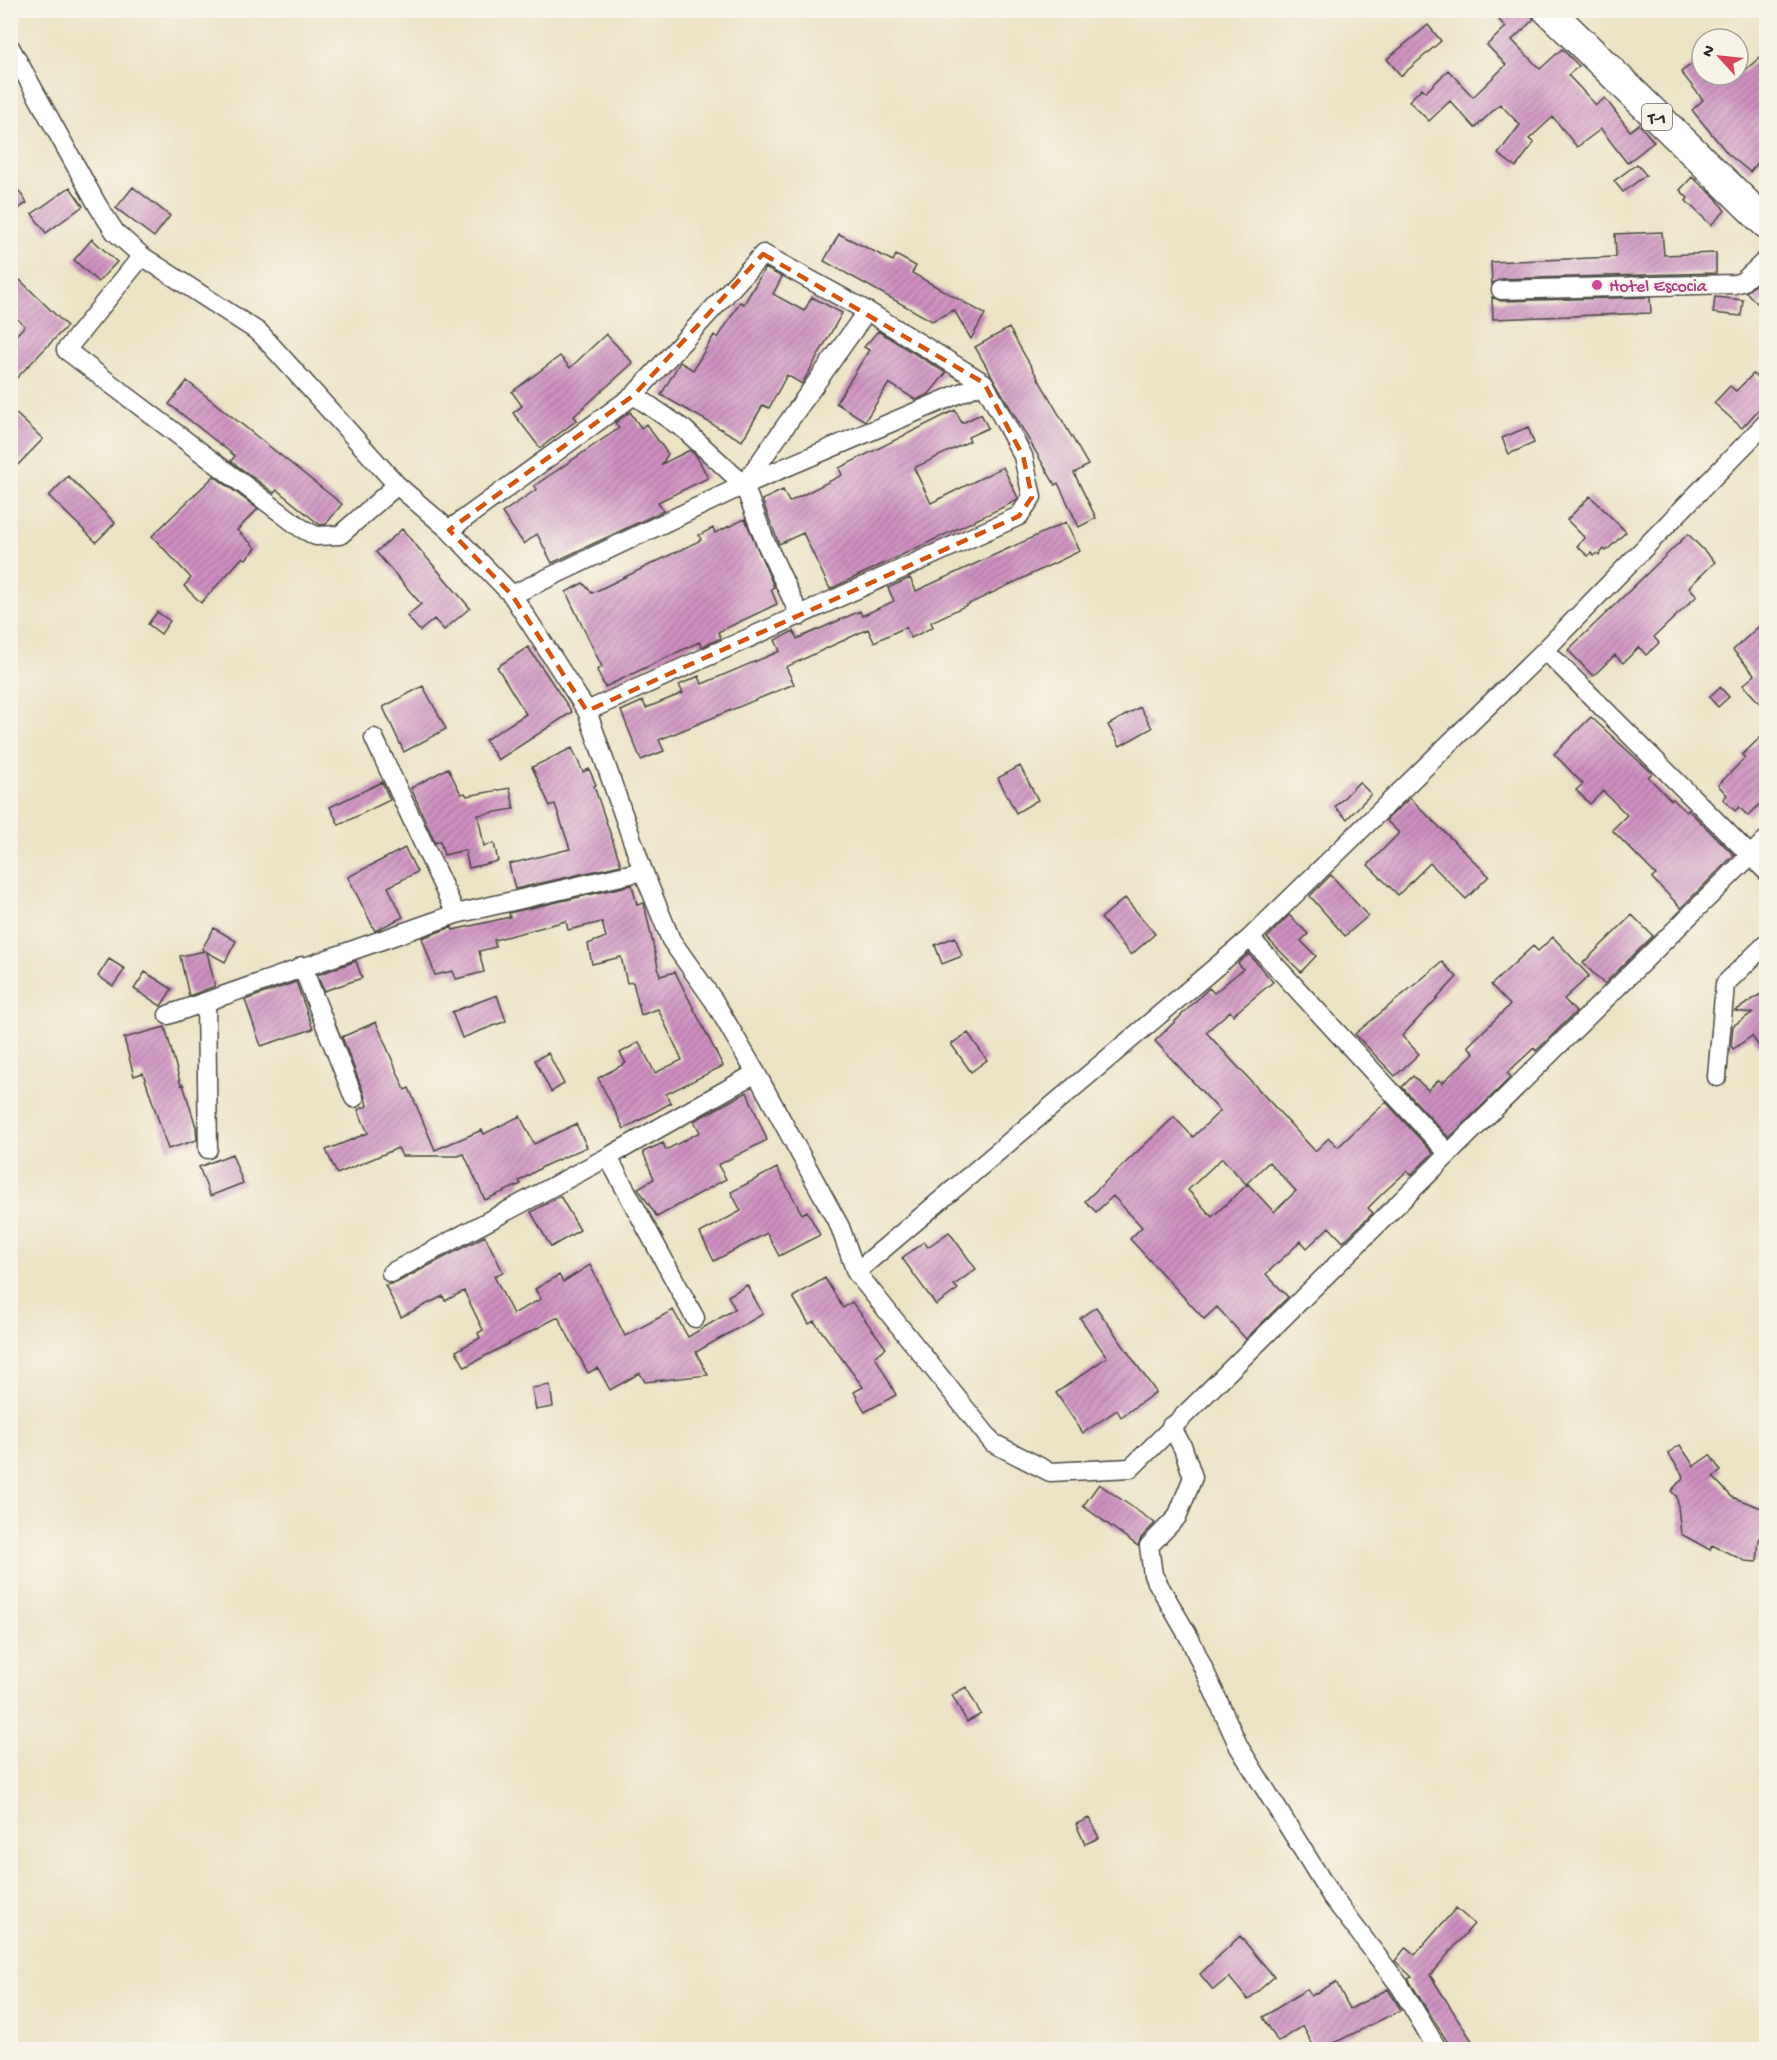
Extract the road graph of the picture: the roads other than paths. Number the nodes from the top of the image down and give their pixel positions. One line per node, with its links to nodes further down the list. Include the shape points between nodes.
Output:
1 (1548, 10): 3 (highway, T-1)
2 (10, 47): 4 (street, via 98,206 115,232)
3 (1767, 223)
4 (142, 255): 11 (street, via 260,333); 11 (street, via 66,350 316,536 340,535)
5 (1767, 260): 6 (street, via 1742,282 1734,284)
6 (1501, 290)
7 (867, 311): 8 (street); 9 (street, via 763,254); 12 (street)
8 (984, 383): 12 (street); 15 (street, via 1023,456 1032,498 1019,516)
9 (634, 395): 12 (street, via 685,430); 13 (street)
10 (1767, 423): 16 (street)
11 (397, 485): 13 (street)
12 (744, 485): 14 (street); 15 (street)
13 (449, 530): 14 (street)
14 (512, 595): 17 (street)
15 (800, 616): 17 (street)
16 (1545, 650): 20 (street); 24 (street)
17 (587, 711): 22 (street)
18 (374, 738): 23 (street)
19 (1767, 840): 20 (street)
20 (1752, 854): 21 (street); 33 (street)
21 (1767, 870)
22 (643, 871): 23 (street); 29 (street, via 671,940 714,1001)
23 (456, 914): 26 (street)
24 (1250, 938): 33 (street); 35 (street)
25 (1767, 944): 30 (street, via 1725,984)
26 (302, 966): 27 (street); 31 (street)
27 (206, 1002): 28 (street); 32 (street)
28 (168, 1015)
29 (756, 1073): 34 (street); 35 (street, via 840,1227)
30 (1718, 1077)
31 (354, 1098)
32 (208, 1149)
33 (1448, 1153): 38 (street)
34 (608, 1157): 36 (street); 37 (street)
35 (856, 1272): 38 (street, via 993,1443 1050,1472 1131,1468)
36 (391, 1273)
37 (695, 1317)
38 (1171, 1426): 39 (street, via 1193,1477 1177,1517 1149,1546 1153,1575 1190,1640 1239,1747 1332,1897 1400,1986)
39 (1438, 2049)

